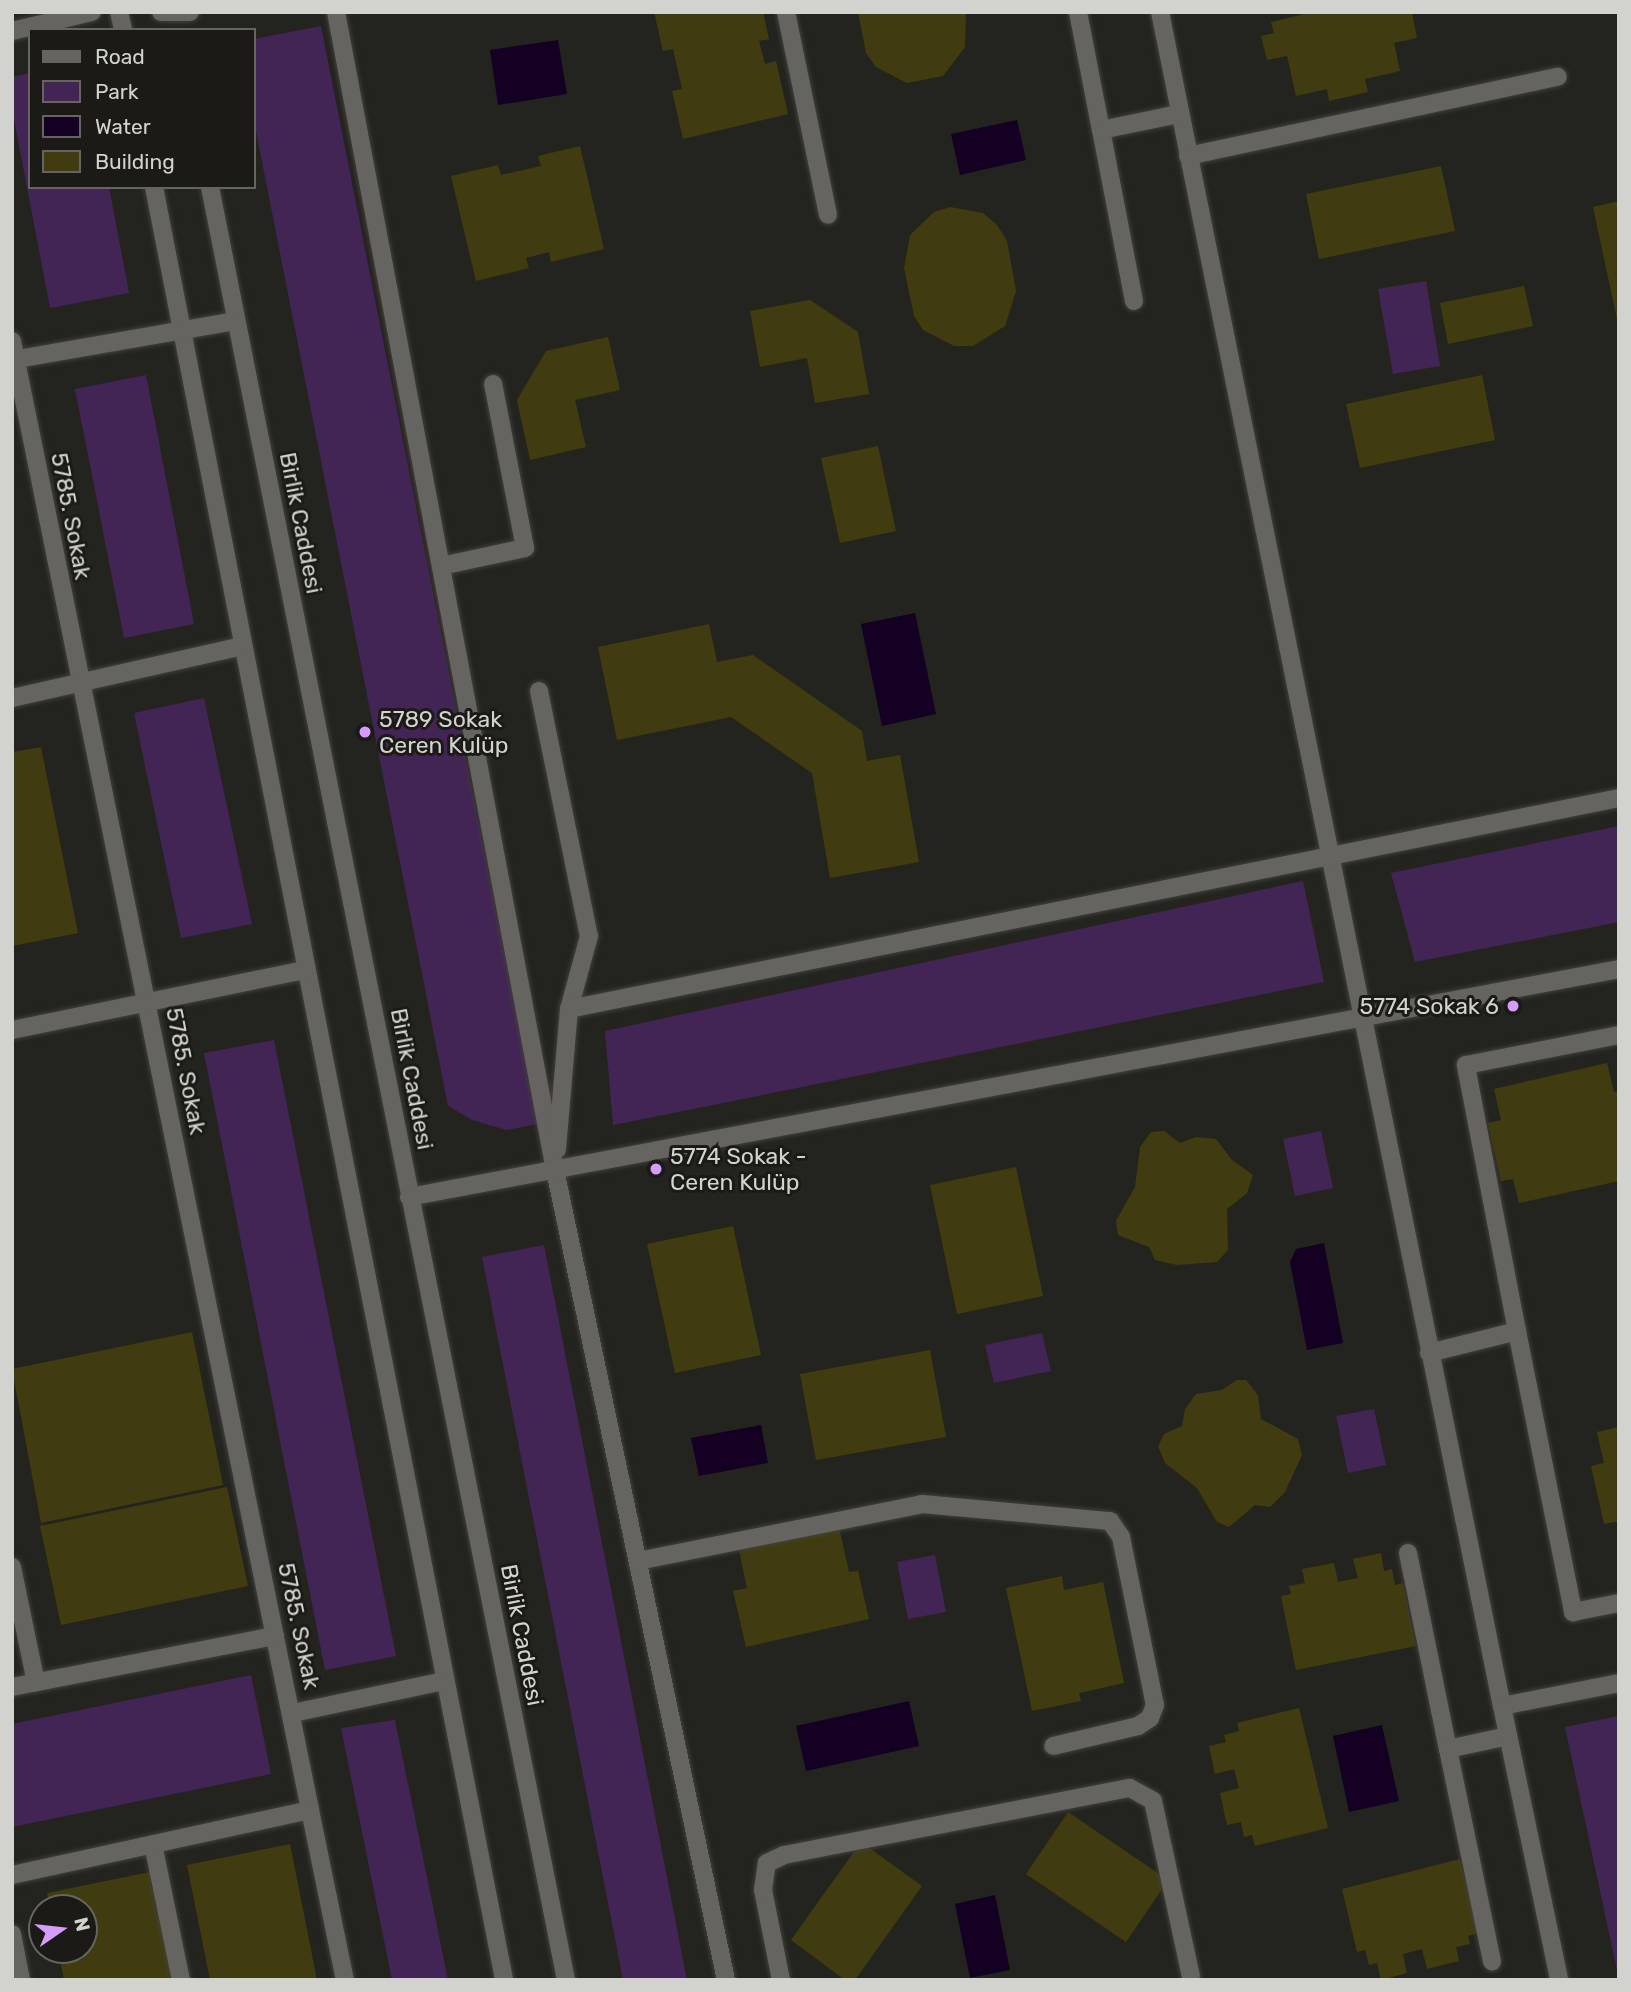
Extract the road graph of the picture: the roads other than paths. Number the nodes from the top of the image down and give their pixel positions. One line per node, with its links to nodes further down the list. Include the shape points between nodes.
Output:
1 (92, 12): 6 (street)
2 (336, 12): 20 (street)
3 (786, 12): 13 (street)
4 (1078, 12): 9 (street)
5 (1160, 12): 8 (street)
6 (12, 31)
7 (1558, 77): 10 (street)
8 (1179, 114): 9 (street); 10 (street)
9 (1101, 131): 14 (street)
10 (1188, 156): 26 (street)
11 (154, 189): 16 (street)
12 (210, 189): 15 (street, Birlik Caddesi)
13 (828, 215)
14 (1134, 301)
15 (235, 321): 16 (street); 35 (street, Birlik Caddesi)
16 (182, 331): 18 (street); 21 (street)
17 (12, 341): 18 (street, 5785. Sokak)
18 (14, 360): 22 (street, 5785. Sokak)
19 (493, 384): 20 (street, via 525,548)
20 (441, 566): 34 (street)
21 (243, 646): 22 (street); 28 (street)
22 (79, 684): 24 (street); 29 (street, 5785. Sokak)
23 (539, 691): 30 (street, via 589,936)
24 (12, 698)
25 (1619, 798): 26 (street)
26 (1327, 856): 30 (street); 31 (street)
27 (1619, 969): 31 (street)
28 (304, 970): 29 (street); 43 (street)
29 (147, 1004): 32 (street); 42 (street, 5785. Sokak)
30 (569, 1009): 34 (street)
31 (1360, 1021): 34 (street); 37 (street)
32 (12, 1030)
33 (1619, 1035): 36 (street, via 1466,1065)
34 (555, 1170): 35 (street); 39 (street)
35 (409, 1197): 62 (street, Birlik Caddesi)
36 (1517, 1331): 37 (street); 41 (street, via 1573,1612)
37 (1429, 1353): 47 (street)
38 (1408, 1553): 51 (street)
39 (638, 1561): 50 (street, via 922,1504 1110,1521 1121,1537 1155,1705 1150,1718 1138,1727); 63 (street)
40 (12, 1567): 44 (street)
41 (1619, 1603)
42 (275, 1636): 44 (street); 48 (street, 5785. Sokak)
43 (443, 1681): 48 (street); 61 (street)
44 (37, 1682): 46 (street)
45 (1619, 1682): 47 (street)
46 (12, 1687)
47 (1502, 1706): 49 (street)
48 (293, 1713): 52 (street, 5785. Sokak)
49 (1508, 1736): 51 (street); 65 (street)
50 (1053, 1746)
51 (1448, 1749): 56 (street)
52 (310, 1810): 53 (street); 60 (street, 5785. Sokak)
53 (153, 1844): 54 (street); 59 (street)
54 (12, 1875)
55 (12, 1934): 58 (street)
56 (1492, 1961)
57 (1191, 1976): 64 (street, via 1153,1801 1130,1788 784,1855 768,1863 763,1890)
58 (21, 1980)
59 (181, 1980)
60 (345, 1980)
61 (504, 1980)
62 (566, 1980)
63 (726, 1980)
64 (781, 1980)
65 (1559, 1980)

